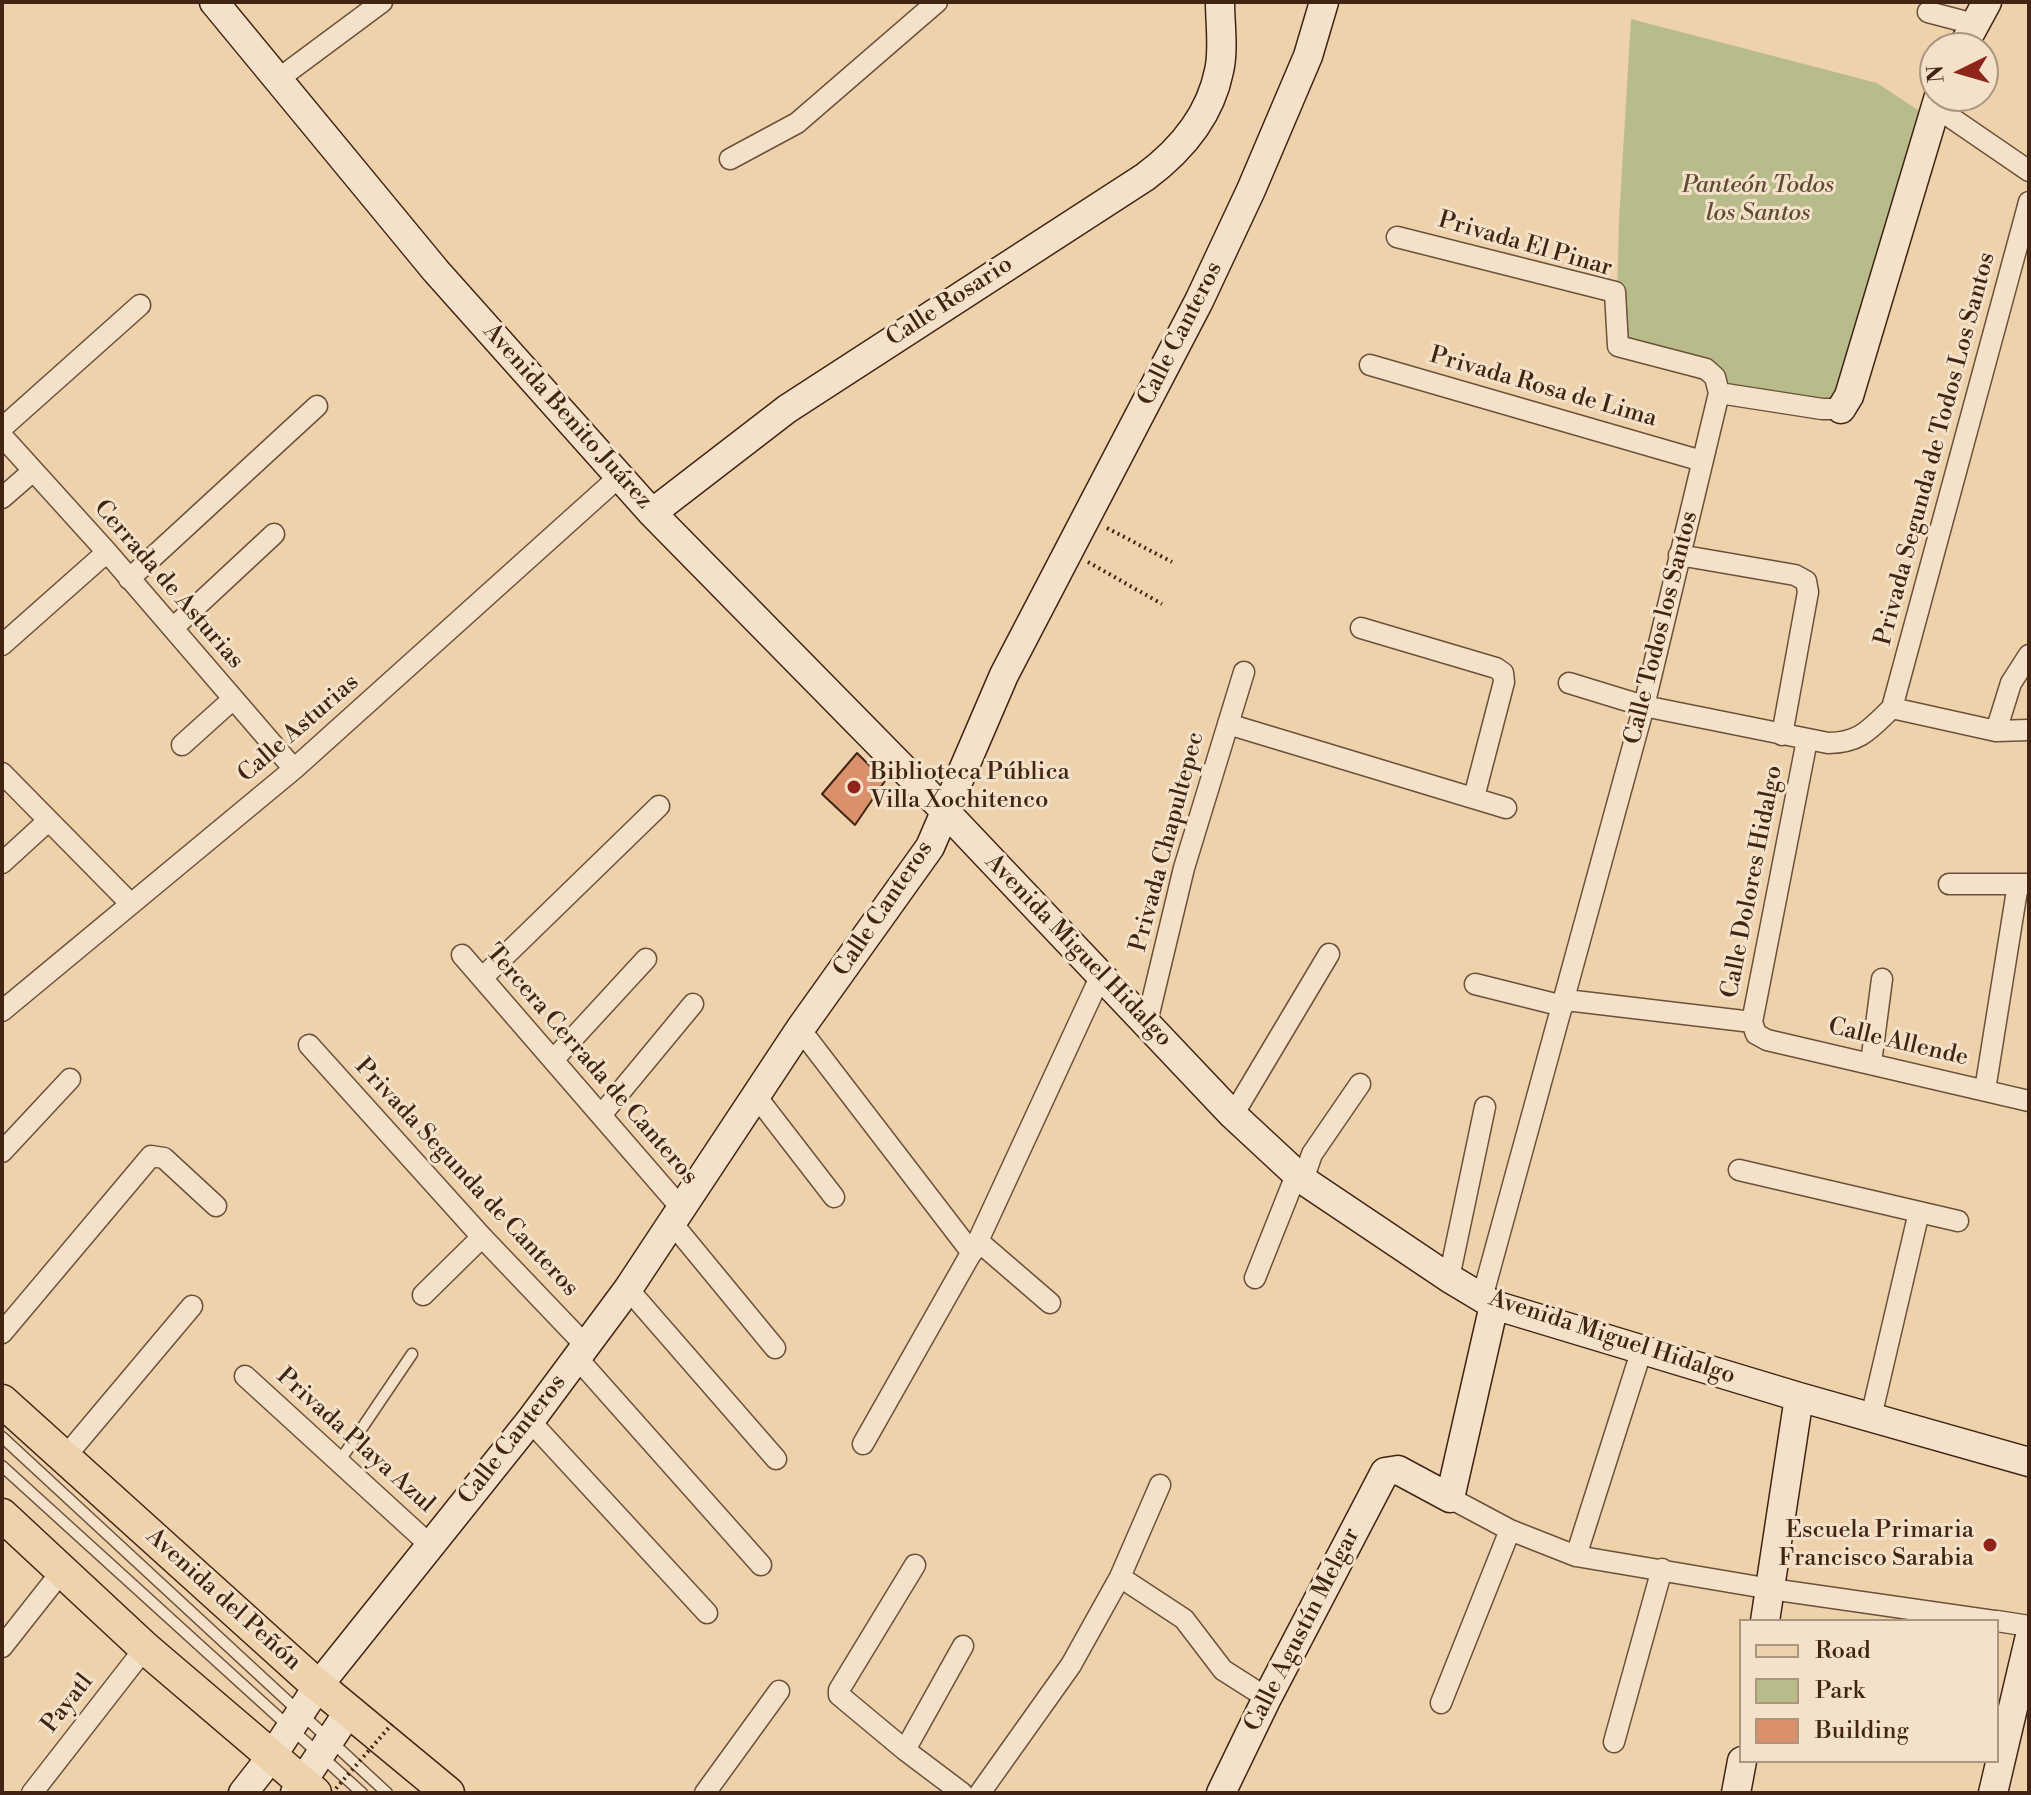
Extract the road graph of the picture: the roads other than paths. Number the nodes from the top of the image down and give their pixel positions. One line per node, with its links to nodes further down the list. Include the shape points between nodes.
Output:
1 (214, 2): 8 (street, Avenida Benito Juárez)
2 (382, 2): 8 (street)
3 (937, 2): 11 (street, via 797,123)
4 (1220, 2): 26 (street, Calle Rosario, via 1220,70 1208,103 1172,157 787,409)
5 (1324, 2): 51 (street, Calle Canteros, via 1308,56 1199,301 1004,675)
6 (1928, 12): 7 (street)
7 (1974, 25)
8 (277, 80): 24 (street, Avenida Benito Juárez, via 436,271)
9 (1934, 112): 19 (street)
10 (1951, 112): 12 (street)
11 (730, 159)
12 (2029, 171)
13 (2029, 202): 39 (street, Privada Segunda de Todos Los Santos)
14 (1397, 237): 17 (street, Privada El Pinar, via 1615,292 1618,346 1706,369 1715,377)
15 (140, 305): 20 (street)
16 (1370, 365): 22 (street, Privada Rosa de Lima)
17 (1719, 393): 19 (street); 22 (street, Calle Todos los Santos)
18 (317, 406): 30 (street)
19 (1841, 409)
20 (2, 428)
21 (2, 436): 23 (street, Cerrada de Asturias)
22 (1702, 461): 29 (street, Calle Todos los Santos)
23 (33, 471): 25 (street); 28 (street, Cerrada de Asturias)
24 (621, 475): 26 (street, Avenida Benito Juárez); 46 (street, Calle Asturias)
25 (2, 498)
26 (652, 513): 51 (street, Avenida Benito Juárez)
27 (274, 534): 31 (street)
28 (107, 552): 30 (street, Cerrada de Asturias); 33 (street)
29 (1679, 555): 38 (street, Calle Todos los Santos); 43 (street, via 1806,581)
30 (129, 579): 31 (street, Cerrada de Asturias)
31 (173, 628): 37 (street, Cerrada de Asturias)
32 (1361, 628): 48 (street, via 1503,673)
33 (2, 645)
34 (2029, 655): 42 (street, via 2011,683)
35 (1244, 672): 40 (street, Privada Chapultepec)
36 (1569, 683): 38 (street)
37 (232, 700): 45 (street); 46 (street, Cerrada de Asturias)
38 (1644, 706): 43 (street); 64 (street, Calle Todos los Santos)
39 (1892, 708): 42 (street); 44 (street, via 1852,741)
40 (1228, 724): 48 (street, Privada Chapultepec); 67 (street, Privada Chapultepec, via 1184,868)
41 (2029, 730): 42 (street)
42 (1996, 731)
43 (1782, 735): 44 (street)
44 (1807, 740): 68 (street, Calle Dolores Hidalgo)
45 (182, 745)
46 (294, 769): 56 (street, Calle Asturias)
47 (2, 773): 52 (street)
48 (1474, 797): 50 (street, Privada Chapultepec)
49 (659, 806): 61 (street)
50 (1506, 808)
51 (944, 810): 60 (street, Avenida Miguel Hidalgo); 69 (street, Calle Canteros, via 930,847)
52 (48, 821): 53 (street); 56 (street)
53 (2, 863)
54 (1949, 884): 55 (street)
55 (2024, 884): 75 (street)
56 (130, 903): 66 (street, Calle Asturias)
57 (1329, 954): 80 (street)
58 (462, 955): 61 (street, Tercera Cerrada de Canteros)
59 (646, 959): 71 (street)
60 (1101, 975): 67 (street, Avenida Miguel Hidalgo); 90 (street)
61 (482, 978): 71 (street, Tercera Cerrada de Canteros)
62 (1882, 979): 72 (street)
63 (1475, 984): 64 (street, Calle Allende)
64 (1564, 1003): 68 (street, Calle Allende); 95 (street, Calle Todos los Santos)
65 (693, 1004): 79 (street)
66 (2, 1011)
67 (1147, 1022): 80 (street, Avenida Miguel Hidalgo)
68 (1754, 1028): 72 (street, Calle Allende, via 1767,1040)
69 (800, 1029): 76 (street, Calle Canteros); 90 (street)
70 (309, 1045): 89 (street, Privada Segunda de Canteros)
71 (554, 1059): 79 (street, Tercera Cerrada de Canteros)
72 (1871, 1063): 75 (street, Calle Allende)
73 (70, 1079): 81 (street)
74 (1360, 1084): 83 (street)
75 (1985, 1090): 77 (street, Calle Allende)
76 (756, 1096): 84 (street); 87 (street, Calle Canteros)
77 (2029, 1101)
78 (1485, 1107): 92 (street)
79 (602, 1114): 87 (street, Tercera Cerrada de Canteros)
80 (1233, 1115): 83 (street, Avenida Miguel Hidalgo)
81 (2, 1152)
82 (1739, 1170): 86 (street)
83 (1299, 1178): 91 (street); 92 (street, Avenida Miguel Hidalgo)
84 (834, 1197)
85 (216, 1206): 98 (street, via 164,1158 151,1156)
86 (1919, 1212): 88 (street); 106 (street)
87 (677, 1216): 93 (street, Calle Canteros); 99 (street, Tercera Cerrada de Canteros)
88 (1958, 1221)
89 (482, 1237): 94 (street); 101 (street, Privada Segunda de Canteros)
90 (975, 1247): 96 (street); 109 (street)
91 (1255, 1278)
92 (1449, 1278): 95 (street, Avenida Miguel Hidalgo)
93 (628, 1289): 101 (street, Calle Canteros); 111 (street)
94 (423, 1295)
95 (1488, 1302): 100 (street, Avenida Miguel Hidalgo); 116 (street)
96 (1050, 1303)
97 (192, 1306): 110 (street)
98 (2, 1333)
99 (775, 1348)
100 (1642, 1349): 104 (street, Avenida Miguel Hidalgo); 120 (street)
101 (581, 1352): 107 (street, Calle Canteros); 121 (street, Privada Segunda de Canteros)
102 (412, 1354): 112 (lane)
103 (245, 1376): 112 (street, Privada Playa Azul)
104 (1799, 1397): 106 (street, Avenida Miguel Hidalgo); 126 (street)
105 (2, 1401): 110 (main road, Avenida del Peñón)
106 (1871, 1417): 113 (street, Avenida Miguel Hidalgo)
107 (530, 1421): 119 (street, Calle Canteros); 127 (street)
108 (2, 1437): 139 (lane)
109 (863, 1444)
110 (65, 1457): 139 (main road, Avenida del Peñón)
111 (776, 1459)
112 (339, 1462): 119 (street, Privada Playa Azul)
113 (2029, 1462)
114 (2, 1466): 139 (lane)
115 (1160, 1485): 125 (street)
116 (1450, 1498): 118 (street); 137 (street, Calle Agustín Melgar, via 1398,1470 1382,1476)
117 (2, 1515): 124 (main road)
118 (1510, 1530): 120 (street); 138 (street)
119 (430, 1545): 139 (street, Calle Canteros)
120 (1576, 1556): 123 (street)
121 (761, 1565)
122 (915, 1565): 143 (street, via 839,1692)
123 (1662, 1569): 126 (street); 141 (street)
124 (62, 1571): 134 (street); 135 (main road)
125 (1120, 1577): 137 (street, via 1184,1619 1223,1670); 154 (street, via 1071,1665)
126 (1771, 1589): 128 (street); 129 (street)
127 (707, 1613)
128 (1765, 1619)
129 (1982, 1619)
130 (1999, 1621): 131 (street)
131 (2029, 1626)
132 (2029, 1640): 157 (street)
133 (963, 1646): 143 (street)
134 (2, 1647)
135 (145, 1648): 144 (main road); 147 (street, Payatl)
136 (779, 1691): 152 (street)
137 (1267, 1698): 155 (street, Calle Agustín Melgar)
138 (1441, 1703)
139 (303, 1709): 140 (main road, Avenida del Peñón); 142 (lane); 142 (lane); 144 (street, Calle Canteros)
140 (349, 1711): 142 (street); 151 (main road, Avenida del Peñón)
141 (1614, 1742)
142 (325, 1747): 146 (street); 149 (lane); 150 (lane)
143 (905, 1750): 153 (street)
144 (272, 1756): 146 (main road); 148 (street, Calle Canteros)
145 (1742, 1763): 156 (street)
146 (311, 1790)
147 (32, 1793)
148 (243, 1793)
149 (362, 1793)
150 (387, 1793)
151 (448, 1793)
152 (705, 1793)
153 (962, 1793)
154 (980, 1793)
155 (1221, 1793)
156 (1736, 1793)
157 (1993, 1793)

